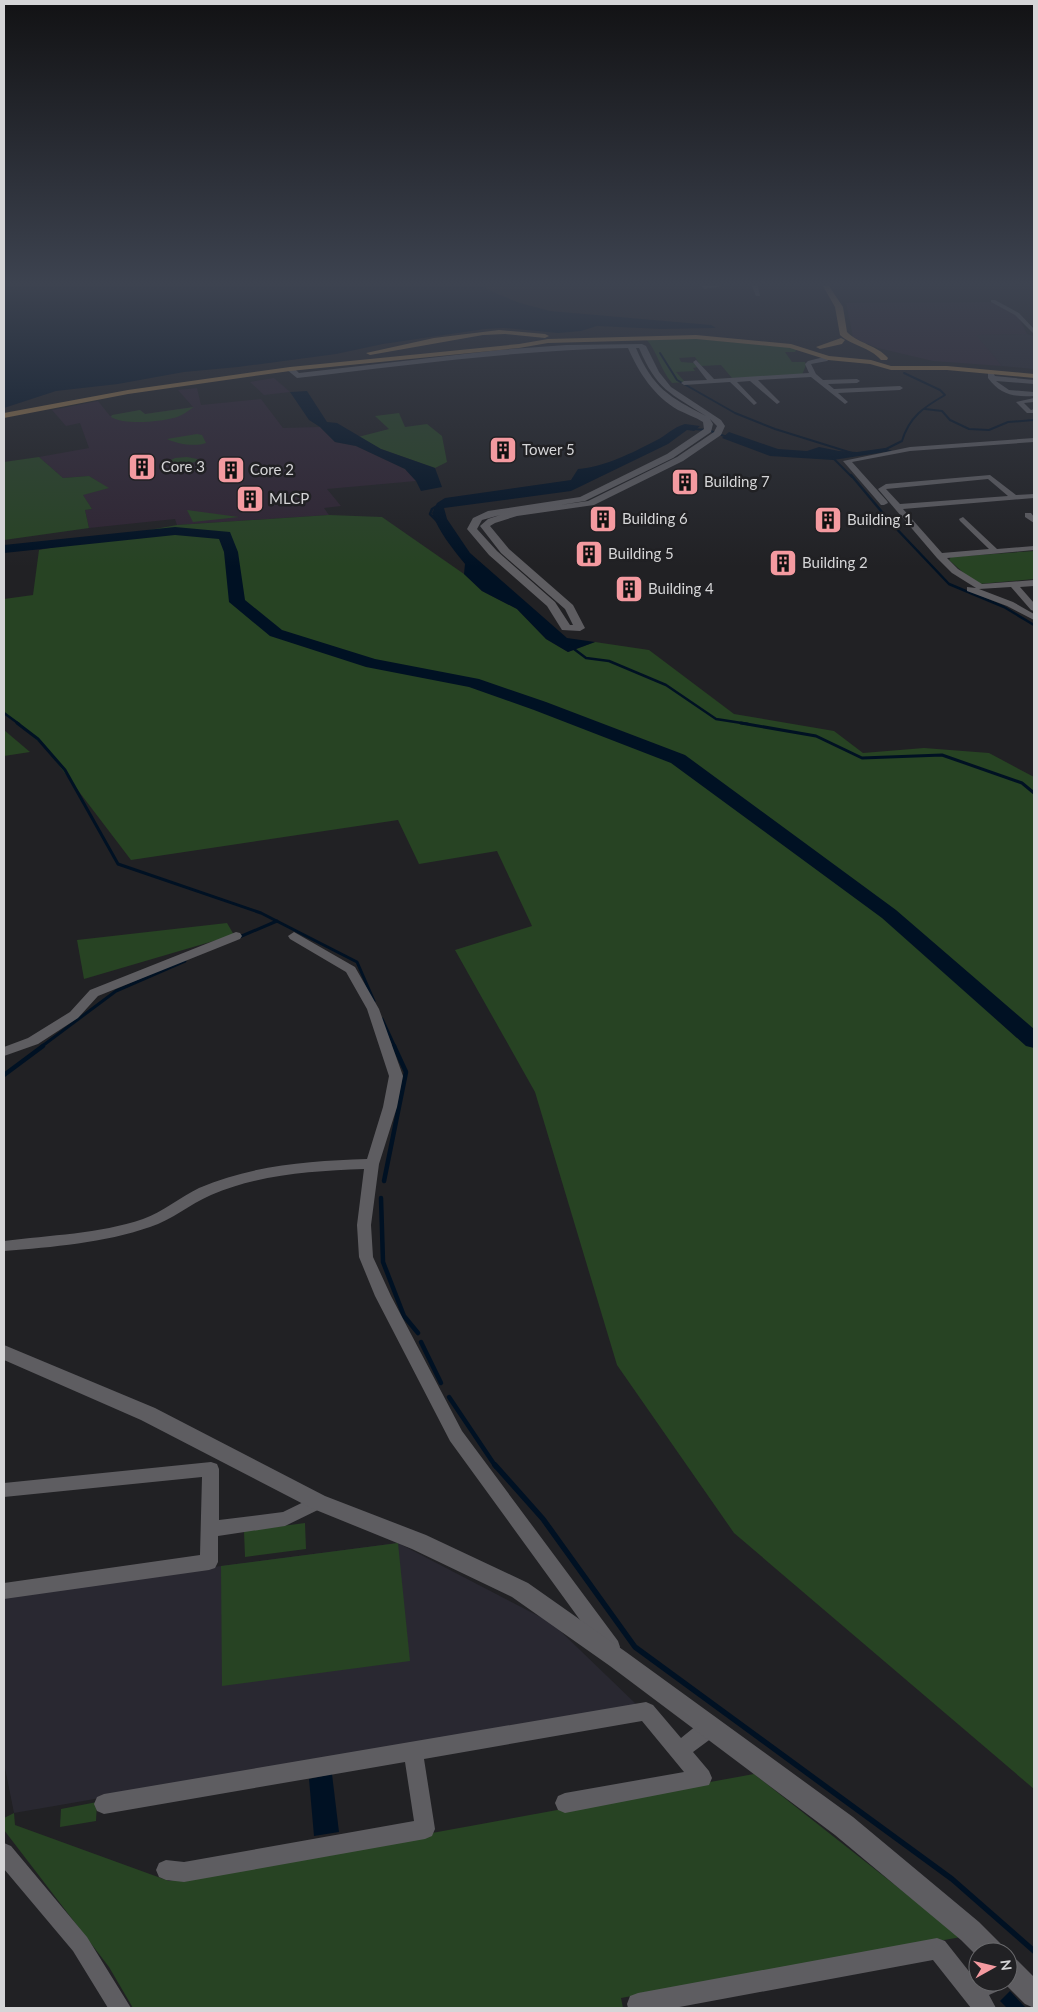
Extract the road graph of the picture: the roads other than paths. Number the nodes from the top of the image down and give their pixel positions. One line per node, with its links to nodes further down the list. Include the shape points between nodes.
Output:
1 (167, 380): 17 (main road)
2 (213, 380): 26 (main road, via 128,392)
3 (660, 380): 10 (street); 27 (street, via 682,400 716,419 720,424)
4 (711, 380): 14 (street)
5 (732, 380): 23 (street)
6 (753, 380): 21 (street)
7 (820, 380): 12 (street)
8 (995, 380): 18 (street, via 1010,393)
9 (1021, 380): 13 (street)
10 (649, 381): 27 (street, via 680,408 703,419)
11 (857, 381): 12 (street)
12 (823, 382): 16 (street)
13 (1034, 382)
14 (684, 383)
15 (900, 388): 16 (street)
16 (833, 391): 22 (street)
17 (74, 393)
18 (1034, 394)
19 (50, 398): 24 (main road)
20 (1034, 400): 25 (street, via 1019,402 1029,412)
21 (777, 402)
22 (845, 402)
23 (754, 404)
24 (4, 411)
25 (1034, 411)
26 (4, 416)
27 (711, 433): 29 (street); 30 (street)
28 (1034, 440): 43 (street, via 910,449 847,461 944,571 968,588)
29 (688, 445): 30 (street); 41 (street, via 582,499 498,511 476,520 472,529 492,553)
30 (698, 448): 40 (street, via 591,503 503,516 488,522 485,528 505,551)
31 (1034, 496): 32 (street)
32 (1014, 497): 33 (street); 33 (street, via 990,478 883,487)
33 (897, 507): 37 (street)
34 (963, 520): 36 (street)
35 (1034, 548): 36 (street)
36 (995, 552): 37 (street)
37 (940, 556): 39 (street, via 955,571 980,587)
38 (1034, 583): 39 (street)
39 (1013, 584): 42 (street)
40 (549, 589): 41 (street); 41 (street, via 569,607 580,628 566,628 555,609)
41 (537, 591)
42 (1034, 608)
43 (1034, 617)
44 (236, 936): 46 (street, via 94,993 74,1016 33,1041)
45 (294, 936): 47 (street, via 351,970 373,1009 396,1076)
46 (4, 1052)
47 (372, 1164): 48 (street, via 259,1174 203,1192 146,1223 90,1235); 54 (street, via 364,1225 365,1249 382,1296 456,1436)
48 (4, 1246)
49 (4, 1352): 51 (street, via 148,1414)
50 (4, 1490): 52 (street, via 211,1469)
51 (318, 1502): 52 (street, via 285,1519); 54 (street, via 419,1542 520,1590)
52 (211, 1529): 53 (street, via 209,1562)
53 (4, 1591)
54 (618, 1658): 55 (street)
55 (709, 1728): 57 (street); 62 (street, via 844,1826)
56 (412, 1751): 57 (street, via 646,1711); 59 (street); 61 (street, via 425,1829 184,1872)
57 (679, 1751): 58 (street, via 702,1778)
58 (565, 1803)
59 (104, 1804)
60 (4, 1853): 66 (street, via 80,1944)
61 (166, 1870)
62 (981, 1942)
63 (1018, 1983): 64 (street)
64 (1034, 1995)
65 (979, 2000): 67 (street, via 937,1949 638,2004)
66 (120, 2008)
67 (639, 2008)

